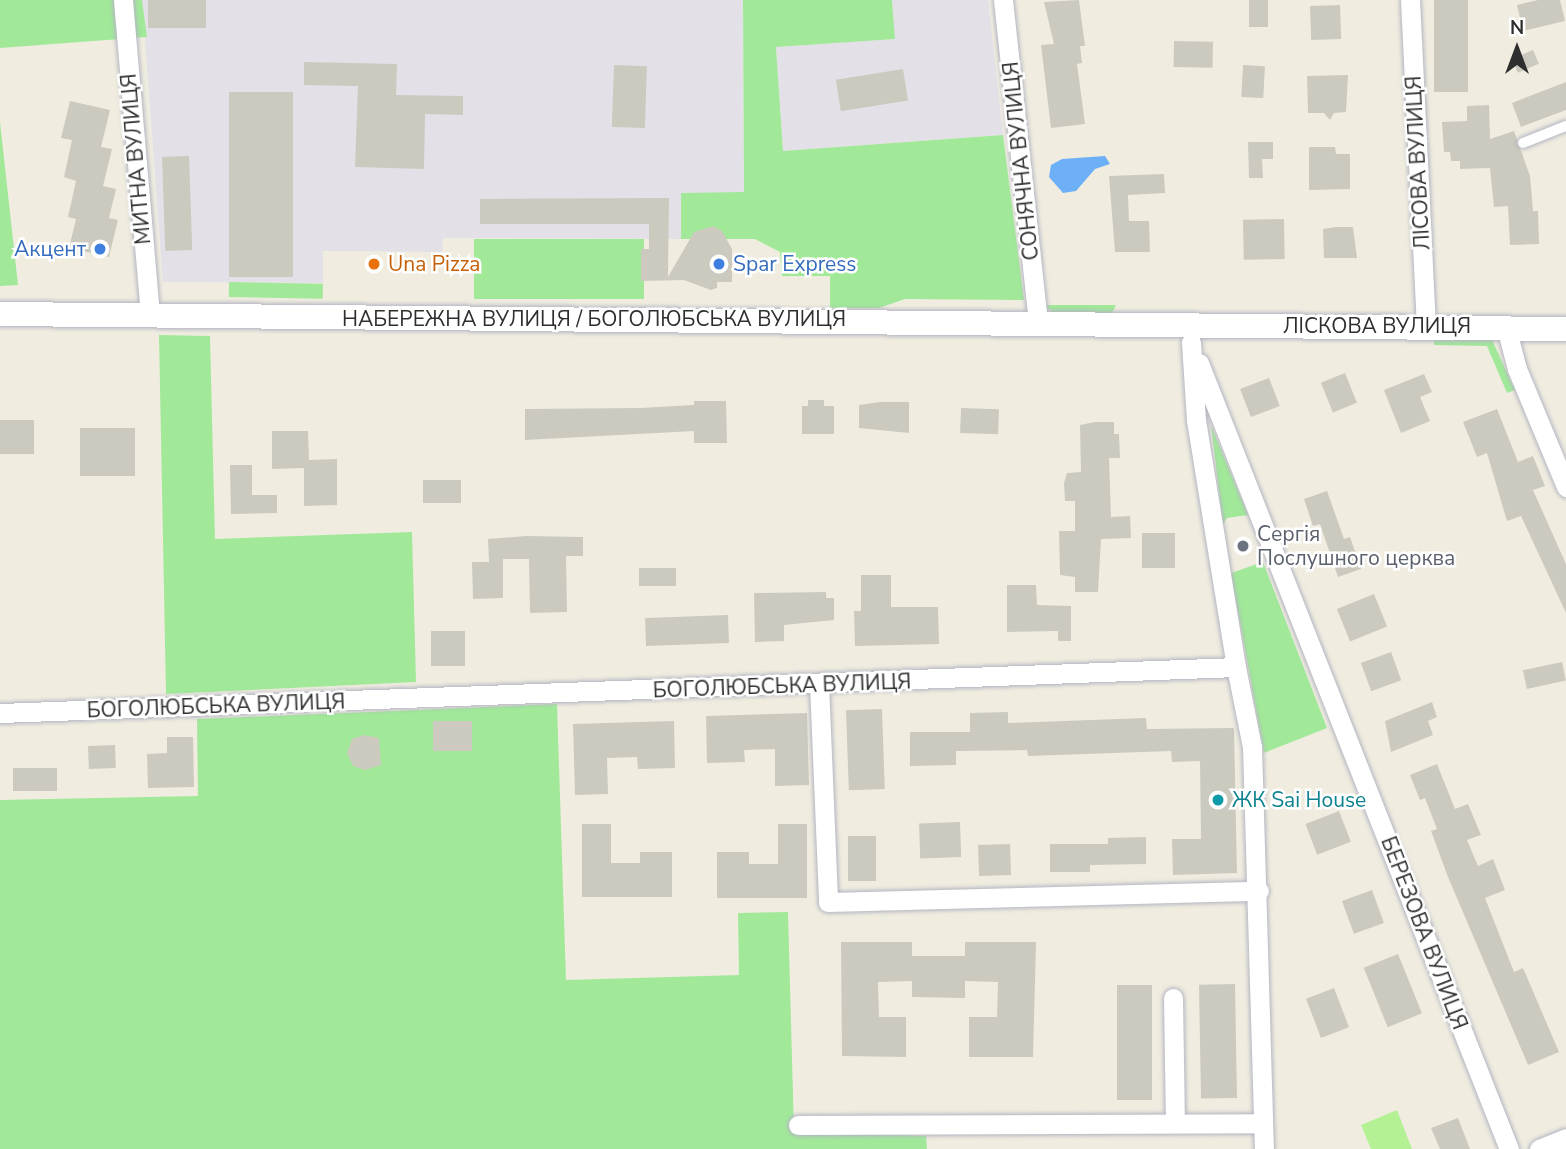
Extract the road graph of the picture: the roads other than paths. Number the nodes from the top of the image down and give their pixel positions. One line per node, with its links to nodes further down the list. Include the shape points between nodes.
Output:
1 (122, 0): 7 (street, МИТНА ВУЛИЦЯ)
2 (1003, 0): 8 (street, СОНЯЧНА ВУЛИЦЯ)
3 (1410, 0): 9 (street, ЛІСОВА ВУЛИЦЯ)
4 (1566, 126): 5 (lane)
5 (1523, 143)
6 (0, 314): 7 (street, НАБЕРЕЖНА ВУЛИЦЯ / БОГОЛЮБСЬКА ВУЛИЦЯ)
7 (150, 317): 8 (street, НАБЕРЕЖНА ВУЛИЦЯ / БОГОЛЮБСЬКА ВУЛИЦЯ)
8 (1038, 322): 12 (street, НАБЕРЕЖНА ВУЛИЦЯ / БОГОЛЮБСЬКА ВУЛИЦЯ)
9 (1426, 327): 10 (street, ЛІСКОВА ВУЛИЦЯ); 12 (street, ЛІСКОВА ВУЛИЦЯ)
10 (1506, 327): 11 (street, ЛІСКОВА ВУЛИЦЯ); 13 (street, via 1517,369)
11 (1566, 330)
12 (1189, 333): 14 (street, via 1196,420); 24 (street, БЕРЕЗОВА ВУЛИЦЯ)
13 (1566, 487)
14 (1236, 667): 15 (street, БОГОЛЮБСЬКА ВУЛИЦЯ); 17 (street, via 1252,747)
15 (819, 684): 16 (street, БОГОЛЮБСЬКА ВУЛИЦЯ); 17 (street, via 828,902)
16 (0, 713)
17 (1259, 891): 19 (street)
18 (1173, 998): 20 (street)
19 (1263, 1123): 20 (street); 23 (street)
20 (1175, 1124): 21 (street)
21 (798, 1125)
22 (1566, 1139): 25 (street)
23 (1264, 1149)
24 (1508, 1149)
25 (1539, 1149)

